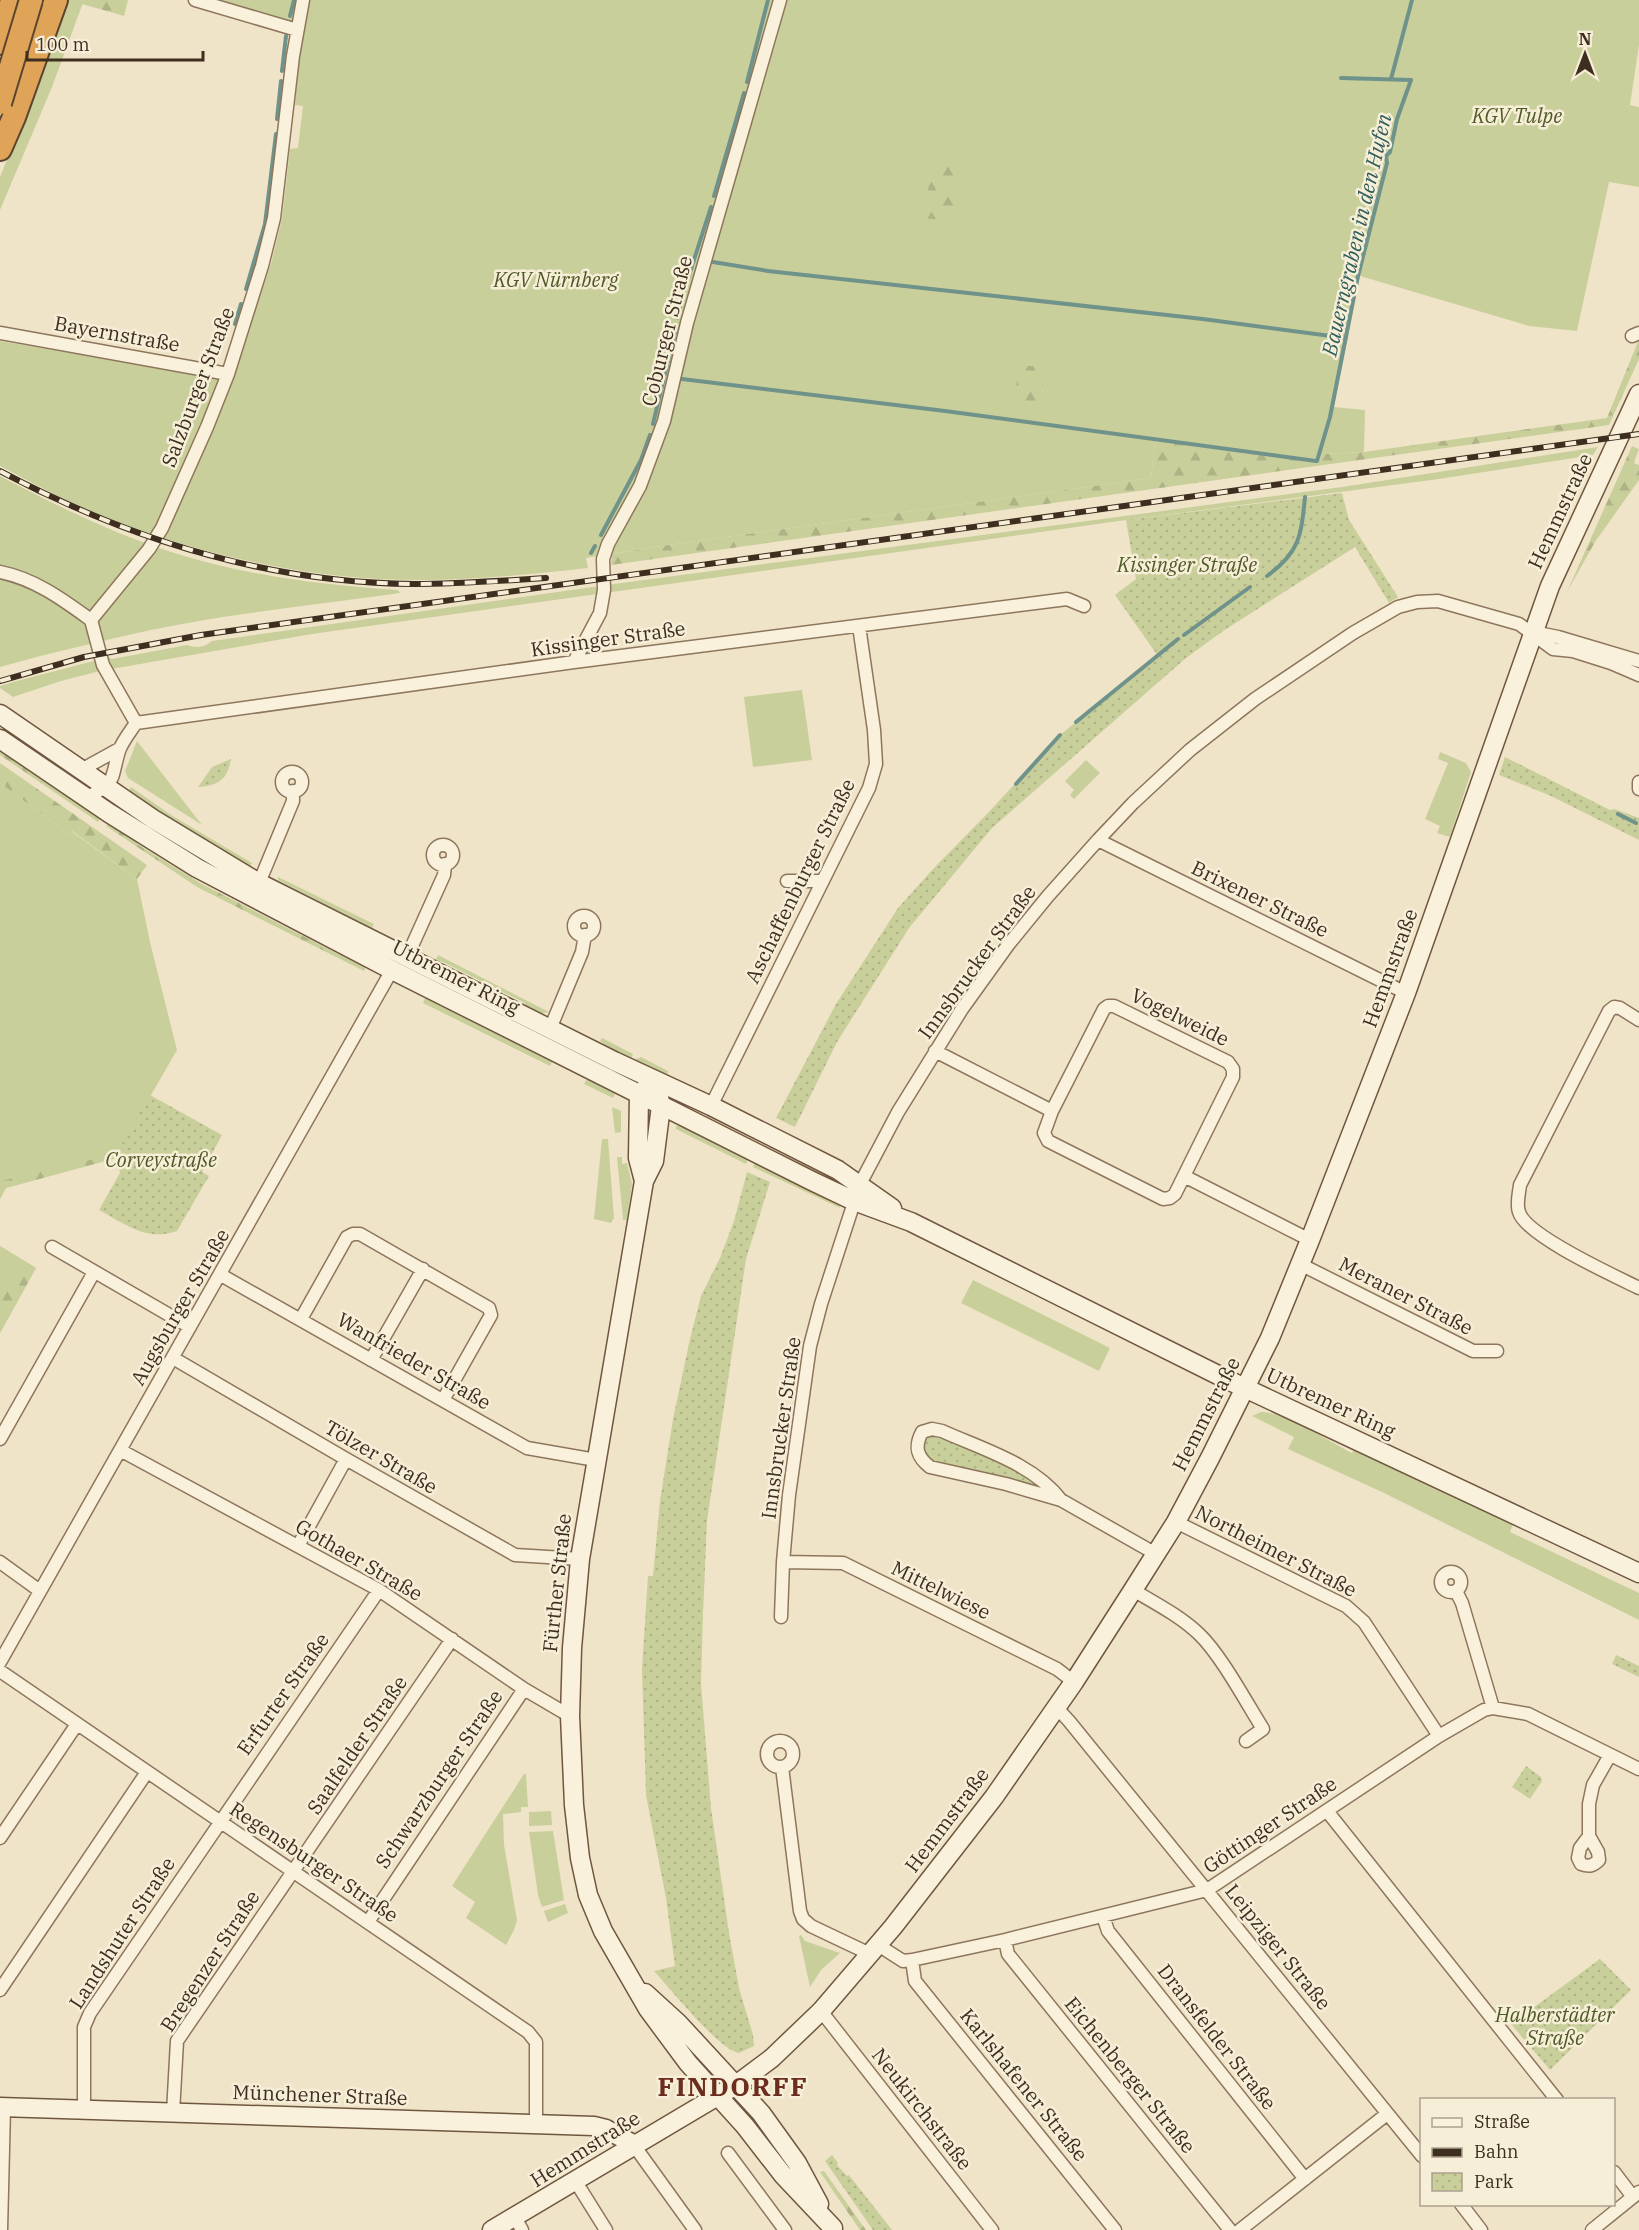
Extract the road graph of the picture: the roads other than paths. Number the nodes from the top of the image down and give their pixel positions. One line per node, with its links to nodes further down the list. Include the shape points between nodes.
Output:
1 (32, 0): 11 (highway, bridge)
2 (56, 0): 9 (highway)
3 (195, 0): 7 (street)
4 (303, 0): 7 (street, Salzburger Straße)
5 (780, 0): 22 (street, Coburger Straße, via 693,301 664,421 640,486 608,544 603,559 600,613)
6 (7, 12): 8 (highway)
7 (297, 30): 14 (street, Salzburger Straße, via 274,218)
8 (0, 43)
9 (36, 58): 10 (highway); 11 (highway)
10 (2, 69): 11 (highway, via 12,93)
11 (7, 110): 12 (highway)
12 (0, 148)
13 (0, 333): 14 (street, Bayernstraße)
14 (228, 374): 18 (street, Salzburger Straße, via 162,528)
15 (1639, 394): 20 (street, Hemmstraße)
16 (0, 572): 18 (street, via 53,592)
17 (1084, 606): 19 (street, Kissinger Straße, via 1067,599)
18 (91, 620): 25 (street, via 103,665)
19 (859, 626): 22 (street, Kissinger Straße); 37 (street, Aschaffenburger Straße, via 876,764 869,788)
20 (1532, 632): 21 (street); 23 (street, via 1553,649 1573,651); 34 (street, Innsbrucker Straße, via 1519,624 1438,601 1398,607 1250,703 1190,750); 42 (street, Hemmstraße)
21 (1639, 661)
22 (574, 662): 25 (street, Kissinger Straße)
23 (1639, 675)
24 (0, 714): 28 (street, Utbremer Ring)
25 (136, 723): 27 (street)
26 (0, 739): 33 (street, Utbremer Ring)
27 (119, 749): 28 (street); 30 (street, via 115,772)
28 (81, 770): 30 (street, Utbremer Ring)
29 (1639, 782): 31 (street)
30 (107, 787): 33 (street); 38 (street, Utbremer Ring)
31 (1639, 789)
32 (293, 791): 38 (street, via 293,801)
33 (86, 798): 41 (street, Utbremer Ring, via 197,868)
34 (1098, 840): 42 (street, Brixener Straße); 45 (street, Innsbrucker Straße, via 1008,945)
35 (445, 864): 40 (street, Utbremer Ring, via 444,875)
36 (788, 881): 37 (street)
37 (823, 881): 49 (street, Aschaffenburger Straße)
38 (259, 883): 40 (street, Utbremer Ring)
39 (585, 935): 44 (street, via 582,952)
40 (406, 957): 44 (street, Utbremer Ring)
41 (392, 970): 47 (street, Utbremer Ring); 59 (street, Augsburger Straße)
42 (1406, 993): 54 (street, Hemmstraße)
43 (1638, 1018): 60 (street, via 1620,1008 1609,1011 1520,1185 1518,1199 1519,1214 1528,1226)
44 (550, 1029): 46 (street, Utbremer Ring)
45 (935, 1051): 50 (street); 53 (street, Innsbrucker Straße, via 898,1112)
46 (655, 1080): 47 (street); 48 (street, Fürther Straße); 49 (street, Utbremer Ring)
47 (639, 1094): 48 (street, Utbremer Ring); 52 (street, Fürther Straße, via 638,1158)
48 (661, 1106): 52 (street, Fürther Straße, via 654,1161); 53 (street, Utbremer Ring)
49 (711, 1106): 53 (street, Utbremer Ring, via 838,1170)
50 (1052, 1111): 51 (street, via 1044,1133 1048,1141 1163,1199 1175,1194); 51 (street, Vogelweide, via 1108,1006 1218,1057 1228,1062 1233,1077)
51 (1184, 1176): 54 (street)
52 (644, 1181): 71 (street, Fürther Straße)
53 (857, 1193): 66 (street, Utbremer Ring); 78 (street, Innsbrucker Straße, via 810,1346)
54 (1310, 1240): 56 (street, Hemmstraße)
55 (52, 1246): 58 (street)
56 (1300, 1264): 63 (street, Meraner Straße, via 1473,1351); 66 (street, Hemmstraße)
57 (423, 1269): 61 (street, via 354,1234 348,1237); 65 (street); 67 (street, via 489,1308 490,1315)
58 (94, 1272): 62 (street); 68 (street)
59 (220, 1275): 61 (street, Wanfrieder Straße); 62 (street, Augsburger Straße)
60 (1639, 1288)
61 (301, 1319): 65 (street, Wanfrieder Straße)
62 (190, 1327): 64 (street, Augsburger Straße)
63 (1497, 1351)
64 (173, 1358): 69 (street, Augsburger Straße); 70 (street, Tölzer Straße)
65 (371, 1360): 67 (street, Wanfrieder Straße)
66 (1246, 1388): 73 (street, Hemmstraße); 79 (street, Utbremer Ring)
67 (443, 1400): 71 (street, Wanfrieder Straße, via 526,1448)
68 (0, 1439)
69 (120, 1450): 74 (street, Gothaer Straße); 82 (street, Augsburger Straße)
70 (346, 1459): 74 (street); 76 (street, Tölzer Straße, via 515,1555)
71 (596, 1460): 76 (street, Fürther Straße)
72 (1061, 1500): 72 (street, via 1041,1479 942,1431 922,1432 917,1441 917,1451 930,1467); 75 (street)
73 (1176, 1522): 75 (street, Hemmstraße); 94 (street, Northeimer Straße, via 1346,1606 1364,1622)
74 (298, 1546): 80 (street, Gothaer Straße)
75 (1156, 1554): 81 (street, Hemmstraße)
76 (580, 1559): 92 (street, Fürther Straße)
77 (0, 1562): 82 (street)
78 (783, 1562): 84 (street, Innsbrucker Straße); 88 (street, Mittelwiese, via 843,1563 1058,1669)
79 (1639, 1573)
80 (379, 1590): 85 (street, Gothaer Straße); 101 (street, Erfurter Straße)
81 (1133, 1590): 88 (street, Hemmstraße); 95 (street, via 1186,1623 1212,1648 1263,1729)
82 (40, 1591): 86 (street, Augsburger Straße)
83 (1456, 1591): 91 (street)
84 (781, 1617)
85 (452, 1639): 89 (street, Gothaer Straße); 104 (street, Saalfelder Straße)
86 (0, 1662)
87 (0, 1671): 93 (street, Regensburger Straße)
88 (1074, 1682): 90 (street, Hemmstraße)
89 (524, 1689): 92 (street, Gothaer Straße); 107 (street, Schwarzburger Straße)
90 (1057, 1708): 105 (street, Leipziger Straße); 109 (street, Hemmstraße, via 994,1797)
91 (1493, 1708): 94 (street, Göttinger Straße); 96 (street, via 1528,1714)
92 (570, 1716): 111 (street, Fürther Straße, via 574,1805 585,1882 603,1931)
93 (77, 1724): 99 (street, Regensburger Straße); 103 (street)
94 (1439, 1736): 100 (street, Göttinger Straße)
95 (1246, 1741)
96 (1610, 1755): 98 (street); 102 (street, via 1592,1792)
97 (782, 1767): 109 (street, via 803,1919 811,1926)
98 (1639, 1769)
99 (147, 1772): 101 (street, Regensburger Straße); 112 (street)
100 (1327, 1811): 105 (street, Göttinger Straße); 116 (street)
101 (220, 1821): 104 (street, Regensburger Straße); 118 (street, Landshuter Straße, via 90,2013 84,2027)
102 (1589, 1836)
103 (0, 1838)
104 (292, 1871): 107 (street, Regensburger Straße); 119 (street, Bregenzer Straße, via 177,2041)
105 (1207, 1890): 106 (street, Göttinger Straße); 120 (street, Leipziger Straße)
106 (1103, 1916): 108 (street, Göttinger Straße); 126 (street, Dransfelder Straße, via 1108,1931)
107 (368, 1922): 121 (street, Regensburger Straße, via 528,2032 536,2042)
108 (1005, 1940): 110 (street, Göttinger Straße); 139 (street, Eichenberger Straße, via 1008,1954)
109 (874, 1949): 110 (street, via 903,1961); 113 (street, Hemmstraße)
110 (912, 1960): 138 (street, Karlshafener Straße, via 915,1981)
111 (632, 1982): 114 (street, Fürther Straße); 115 (street, Fürther Straße, via 648,2010)
112 (0, 1989)
113 (821, 2011): 114 (street, Hemmstraße, via 772,2058); 137 (street, Neukirchstraße)
114 (736, 2085): 115 (street, Hemmstraße); 131 (street, Fürther Straße, via 790,2154)
115 (718, 2096): 122 (street, Hemmstraße); 131 (street, Fürther Straße)
116 (1555, 2098)
117 (2, 2108): 118 (street, Münchener Straße); 132 (street)
118 (84, 2110): 119 (street, Münchener Straße)
119 (173, 2113): 121 (street, Münchener Straße)
120 (1388, 2114): 124 (street, Leipziger Straße); 126 (street)
121 (536, 2124): 122 (street, Münchener Straße, via 594,2126)
122 (633, 2144): 127 (street, Hemmstraße); 135 (street)
123 (728, 2153): 136 (street)
124 (1420, 2154)
125 (1615, 2173): 128 (street)
126 (1305, 2180): 140 (street)
127 (576, 2182): 130 (street, Hemmstraße); 134 (street)
128 (1636, 2195): 142 (street)
129 (1462, 2206): 141 (street)
130 (519, 2223): 133 (street, Hemmstraße)
131 (833, 2229)
132 (1, 2230)
133 (492, 2230)
134 (606, 2230)
135 (695, 2230)
136 (785, 2230)
137 (992, 2230)
138 (1115, 2230)
139 (1230, 2230)
140 (1240, 2230)
141 (1481, 2230)
142 (1592, 2230)

